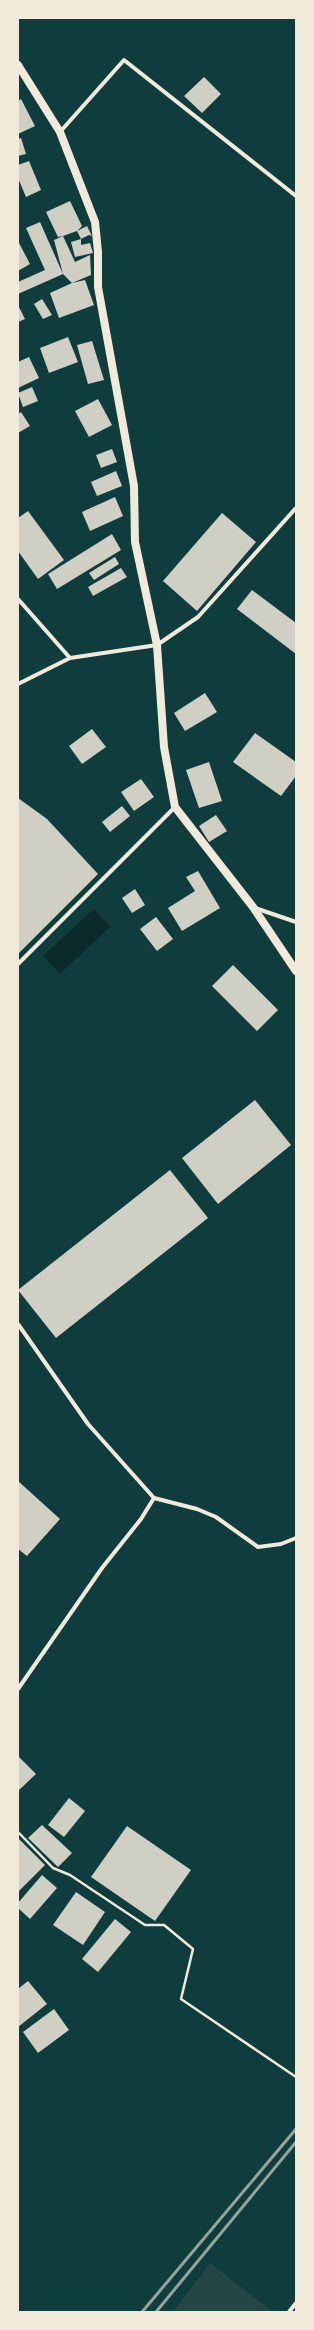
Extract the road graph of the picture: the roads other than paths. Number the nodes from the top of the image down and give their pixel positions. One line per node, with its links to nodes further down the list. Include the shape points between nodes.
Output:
1 (18, 65): 2 (main road)
2 (60, 132): 3 (street, via 124,60); 6 (main road, via 95,222 98,287 134,486 135,542)
3 (296, 196)
4 (296, 509): 6 (street, via 198,617)
5 (18, 599): 7 (street)
6 (157, 645): 7 (street); 9 (main road, via 164,747)
7 (70, 658): 8 (street)
8 (18, 684)
9 (175, 807): 10 (main road); 12 (street)
10 (253, 907): 11 (street); 13 (main road)
11 (296, 922)
12 (18, 964)
13 (296, 971)
14 (18, 1324): 15 (street, via 88,1424)
15 (154, 1498): 16 (street, via 197,1509 216,1517 258,1547 281,1544); 17 (street)
16 (296, 1538)
17 (18, 1689)
18 (296, 2303): 19 (street)
19 (289, 2312)

